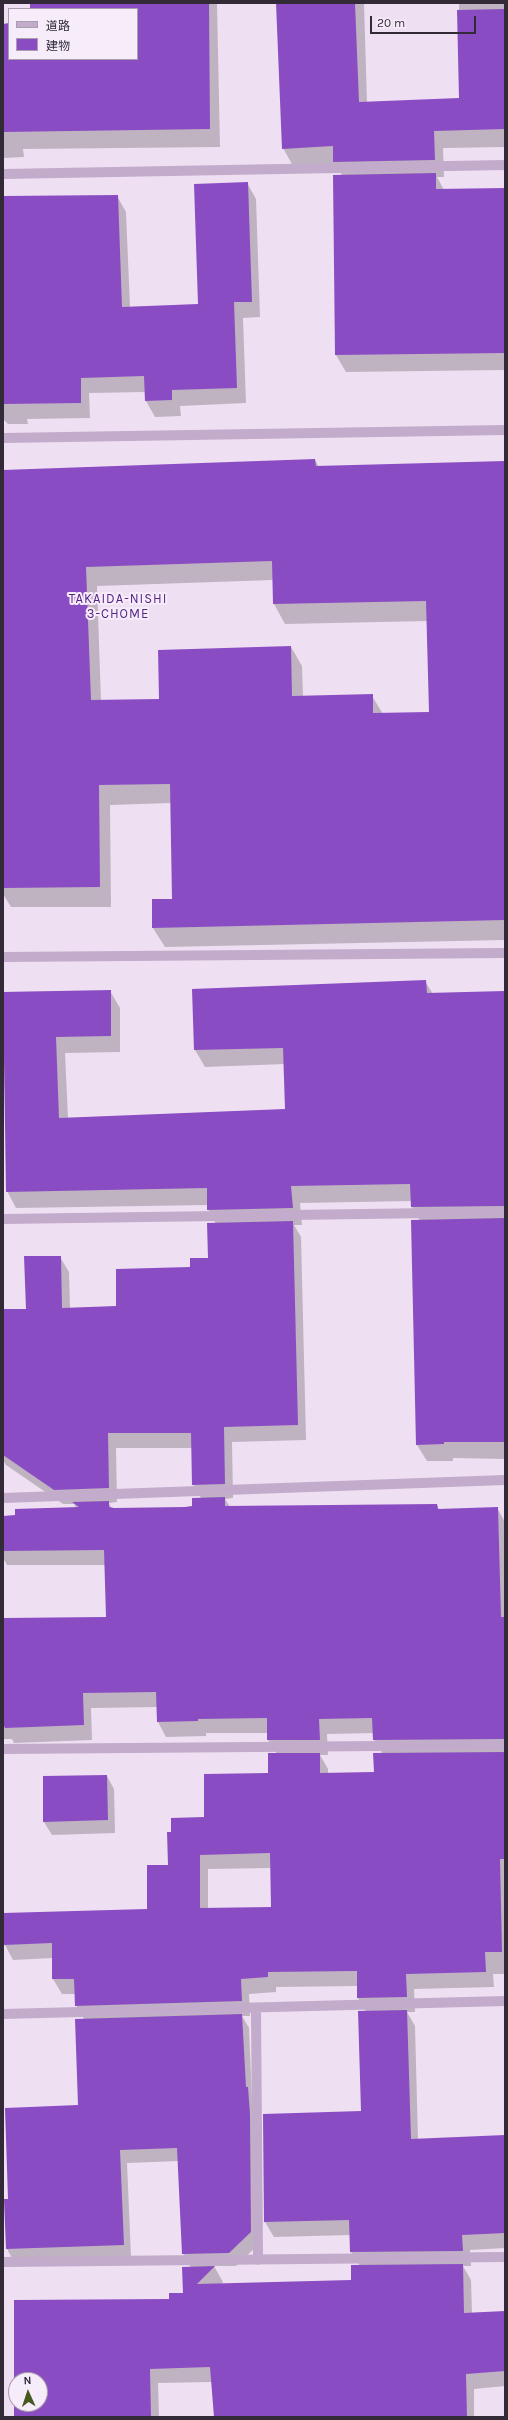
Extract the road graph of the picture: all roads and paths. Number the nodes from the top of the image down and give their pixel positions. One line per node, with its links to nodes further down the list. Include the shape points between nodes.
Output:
1 (505, 165): 2 (street)
2 (3, 174)
3 (505, 430): 4 (street)
4 (3, 438)
5 (505, 953): 6 (street)
6 (3, 956)
7 (505, 1212): 8 (street)
8 (3, 1219)
9 (505, 1480): 10 (street)
10 (3, 1498)
11 (505, 1744): 12 (street)
12 (3, 1749)
13 (505, 2001): 14 (street)
14 (256, 2008): 15 (street); 17 (street)
15 (3, 2014)
16 (505, 2257): 17 (street)
17 (258, 2260): 18 (street)
18 (3, 2262)

